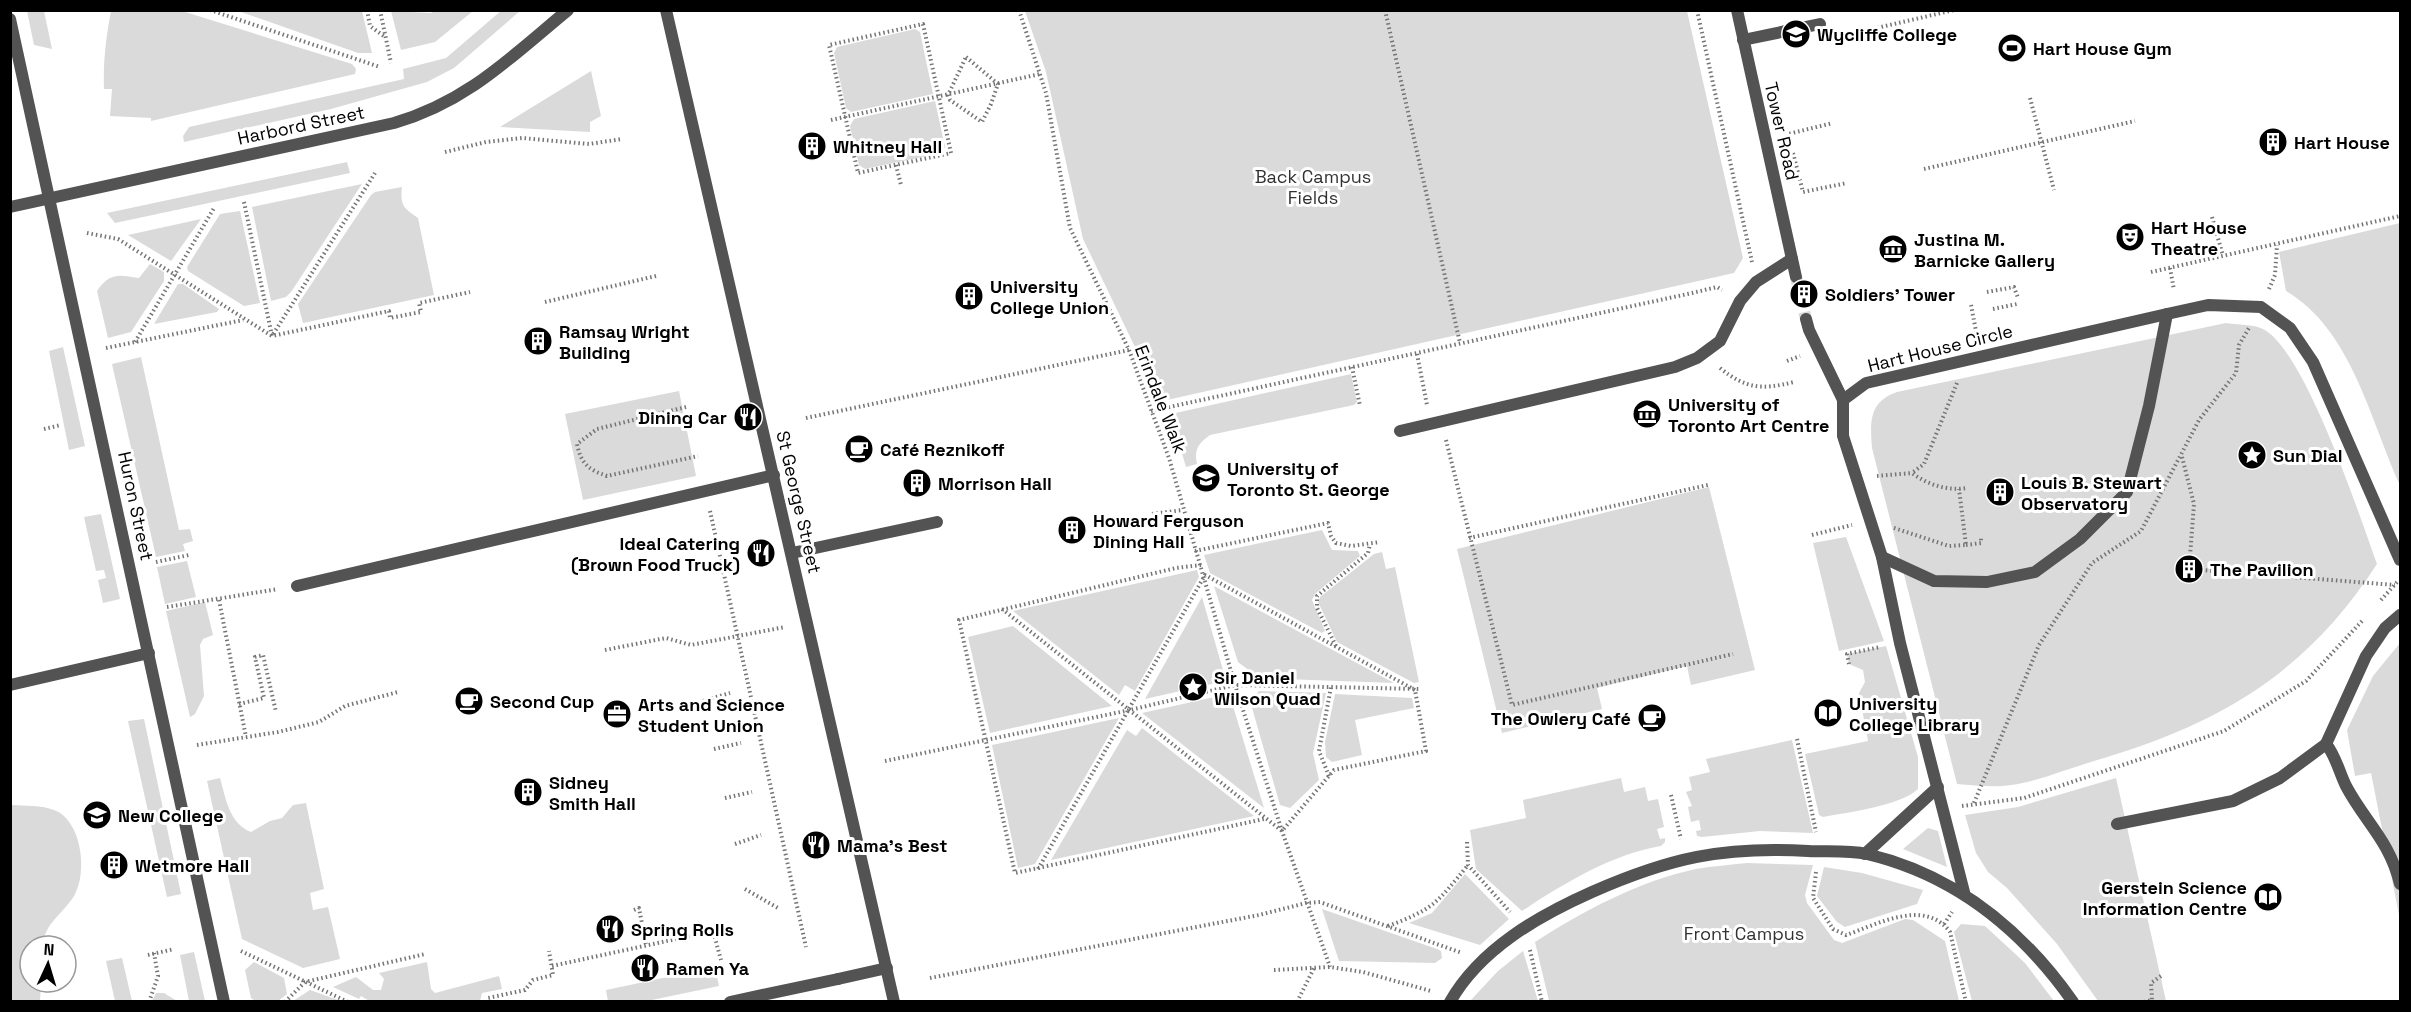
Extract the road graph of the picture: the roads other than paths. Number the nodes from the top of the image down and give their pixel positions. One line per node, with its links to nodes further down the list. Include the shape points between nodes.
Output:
1 (568, 10): 7 (street, Harbord Street, via 477,85 424,114)
2 (666, 10): 15 (street, St George Street)
3 (1737, 10): 6 (street, Tower Road)
4 (10, 19): 7 (street, Huron Street)
5 (1820, 24): 6 (street)
6 (1743, 40): 9 (street, Tower Road)
7 (51, 198): 8 (street, Harbord Street); 22 (street, Huron Street)
8 (10, 207)
9 (1792, 259): 10 (street, Tower Road); 14 (street, via 1756,282 1740,302 1720,341 1676,367)
10 (1796, 277)
11 (2166, 314): 13 (street, Hart House Circle, via 1866,383); 18 (street, via 2149,406 2127,492 2080,539 2035,572 1987,582 1934,581); 19 (street, Hart House Circle, via 2208,304 2261,307 2290,328 2313,362)
12 (1806, 319): 13 (street)
13 (1843, 400): 18 (street, via 1843,436)
14 (1400, 431)
15 (774, 475): 17 (street, St George Street); 20 (street)
16 (937, 522): 17 (street)
17 (792, 553): 30 (street, St George Street)
18 (1881, 557): 25 (street)
19 (2400, 560)
20 (297, 586)
21 (2400, 615): 24 (street, via 2385,628 2366,656)
22 (149, 653): 23 (street); 32 (street, Huron Street)
23 (10, 685)
24 (2326, 744): 26 (street, via 2280,778 2233,801); 28 (street, via 2347,786 2394,859)
25 (1938, 786): 27 (street); 29 (street)
26 (2117, 824)
27 (1865, 854): 29 (street, via 1911,868); 31 (street, via 1725,851 1686,857 1640,871 1522,927 1484,960)
28 (2400, 884)
29 (1964, 892): 35 (street, via 2044,962)
30 (887, 968): 33 (street); 34 (street, St George Street)
31 (1451, 1000)
32 (224, 1002)
33 (730, 1002)
34 (894, 1002)
35 (2073, 1002)

